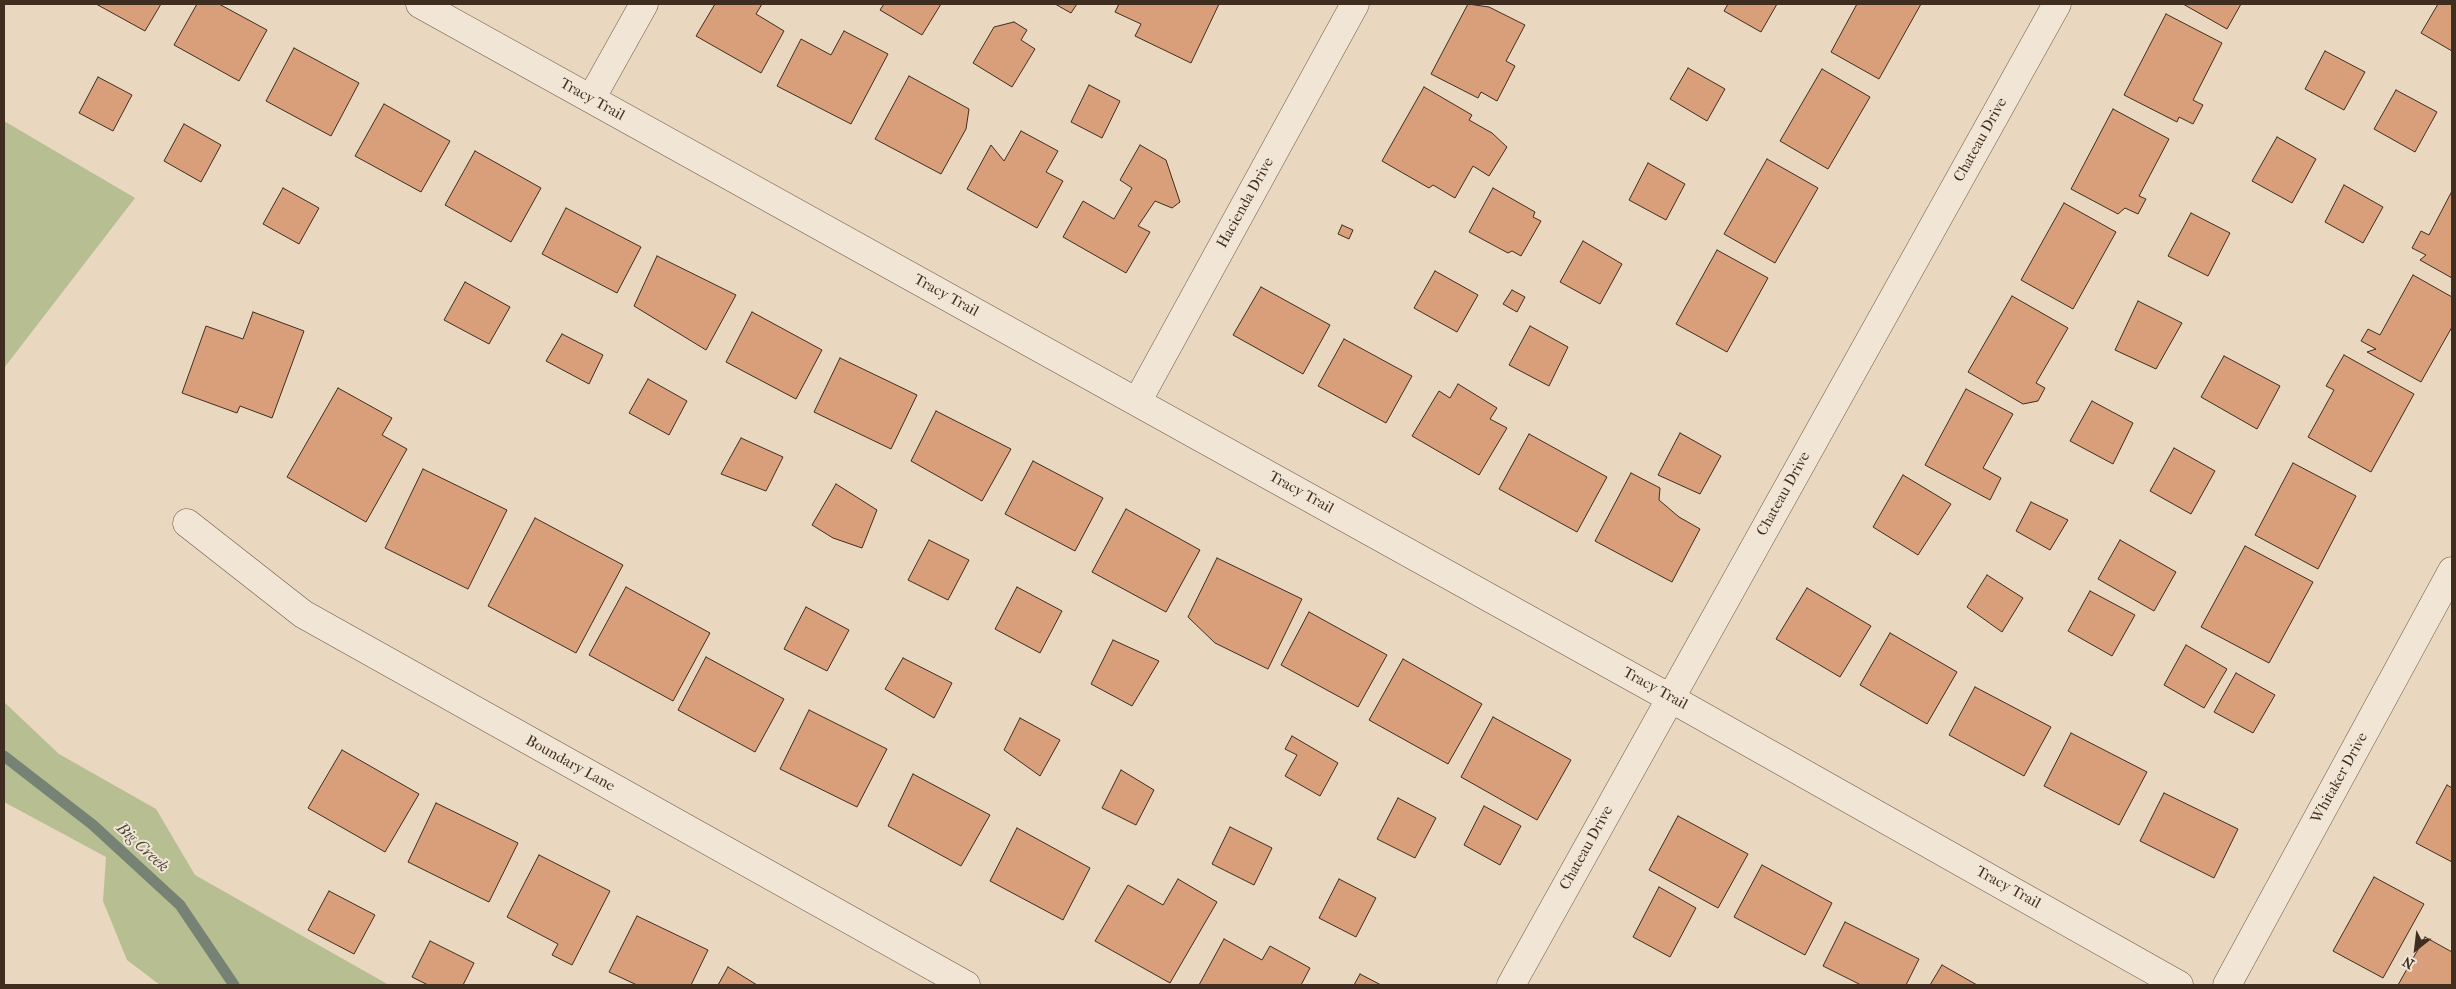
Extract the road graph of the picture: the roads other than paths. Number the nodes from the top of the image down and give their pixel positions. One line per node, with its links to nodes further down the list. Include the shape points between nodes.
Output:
1 (420, 4): 5 (street, Tracy Trail)
2 (644, 4): 5 (street)
3 (1355, 4): 6 (street, Hacienda Drive)
4 (2057, 4): 9 (street, Chateau Drive)
5 (591, 100): 6 (street, Tracy Trail)
6 (1136, 402): 9 (street, Tracy Trail)
7 (187, 523): 10 (street, Boundary Lane, via 303,614)
8 (2452, 571): 13 (street, Whitaker Drive)
9 (1670, 698): 11 (street, Chateau Drive); 12 (street, Tracy Trail)
10 (966, 985)
11 (1511, 985)
12 (2179, 985)
13 (2227, 985)

